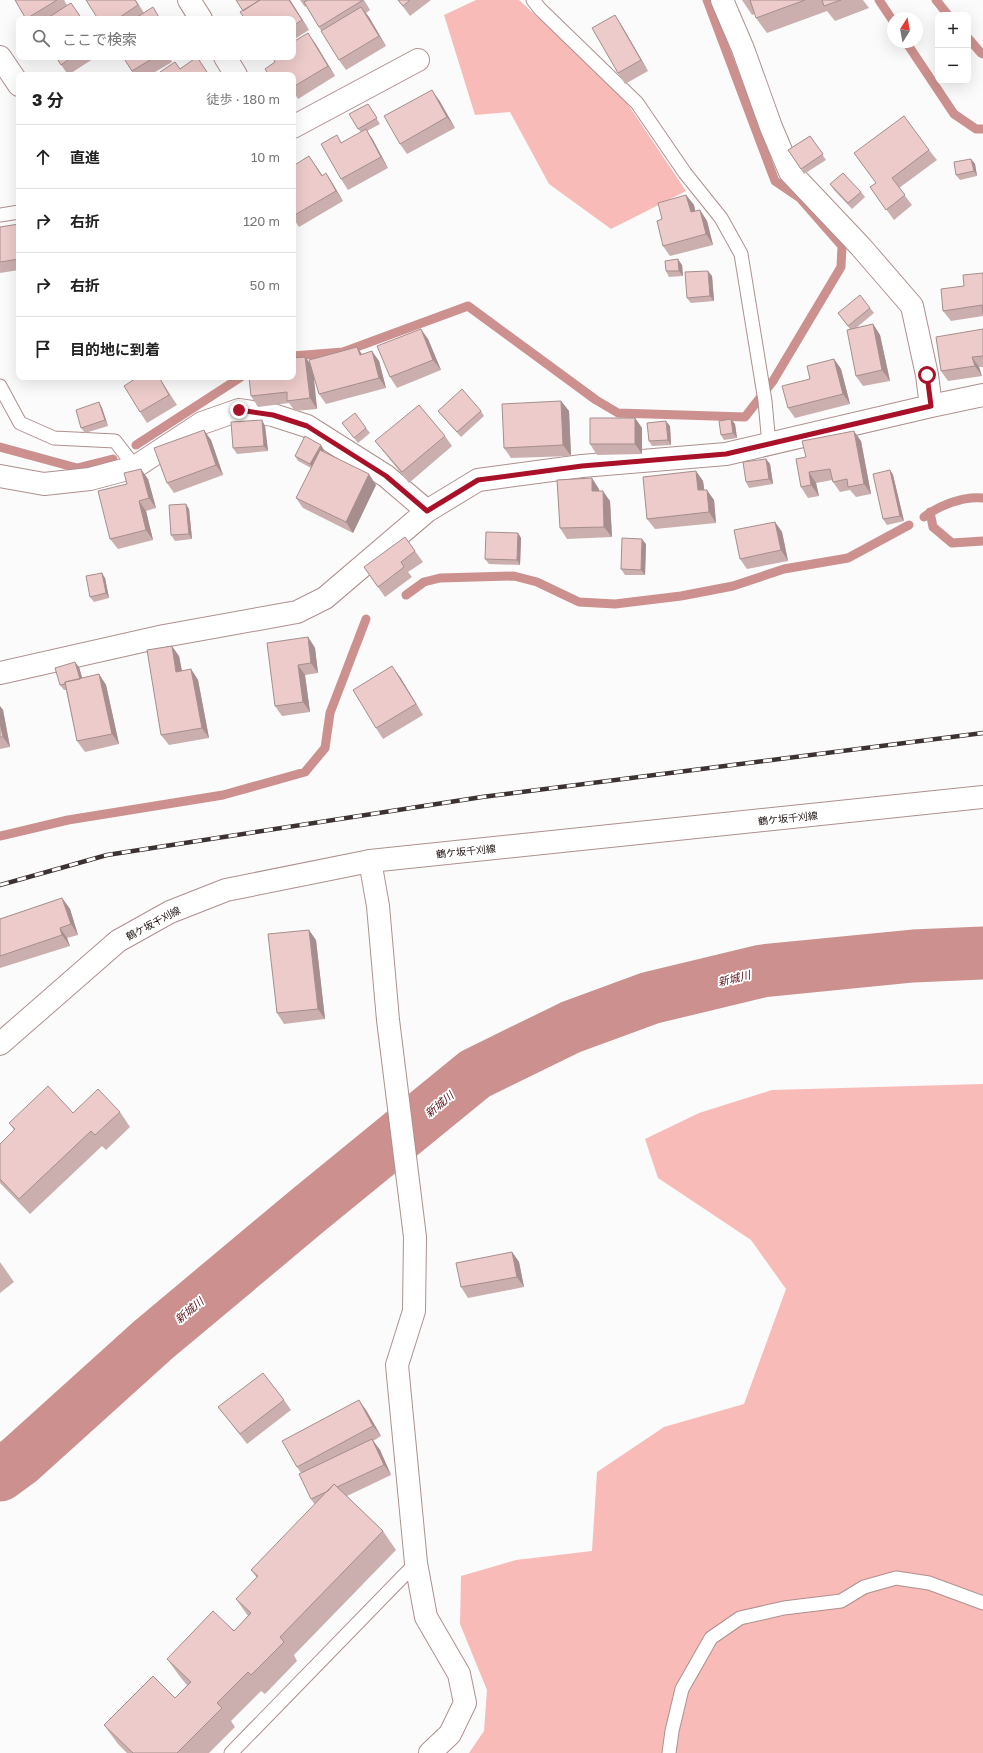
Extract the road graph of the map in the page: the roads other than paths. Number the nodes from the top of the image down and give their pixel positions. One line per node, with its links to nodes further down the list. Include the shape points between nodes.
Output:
1 (189, 0): 4 (street)
2 (533, 0): 16 (lane, via 637,104 685,173 721,218 741,254 765,401)
3 (722, 0): 15 (street, via 790,172 861,247 912,306)
4 (199, 16)
5 (0, 57): 9 (street)
6 (227, 60): 8 (street)
7 (418, 60): 10 (street)
8 (234, 72)
9 (16, 81)
10 (296, 125)
11 (16, 212): 12 (lane)
12 (0, 215)
13 (0, 386): 17 (lane, via 20,423 54,438 115,441)
14 (983, 395): 15 (street)
15 (931, 406): 16 (street)
16 (769, 445): 19 (street, via 726,454 582,466 478,480)
17 (135, 467): 18 (street, via 90,478 44,484); 19 (street, via 202,423 239,410 273,415 307,426 386,476)
18 (0, 476)
19 (427, 511): 20 (street, via 324,598 297,612 164,636)
20 (0, 673)
21 (983, 797): 22 (street, 鶴ケ坂千刈線)
22 (370, 861): 23 (street, 鶴ケ坂千刈線, via 226,890 170,912 118,941); 24 (street, via 378,906 388,1020 415,1237 414,1311 397,1365)
23 (0, 1044)
24 (416, 1563): 26 (lane); 27 (street, via 426,1617 459,1674 465,1703 450,1734)
25 (983, 1603): 28 (lane, via 929,1583 896,1578 864,1587 841,1601 784,1608 740,1618 711,1638 682,1689)
26 (231, 1753)
27 (430, 1753)
28 (669, 1753)

